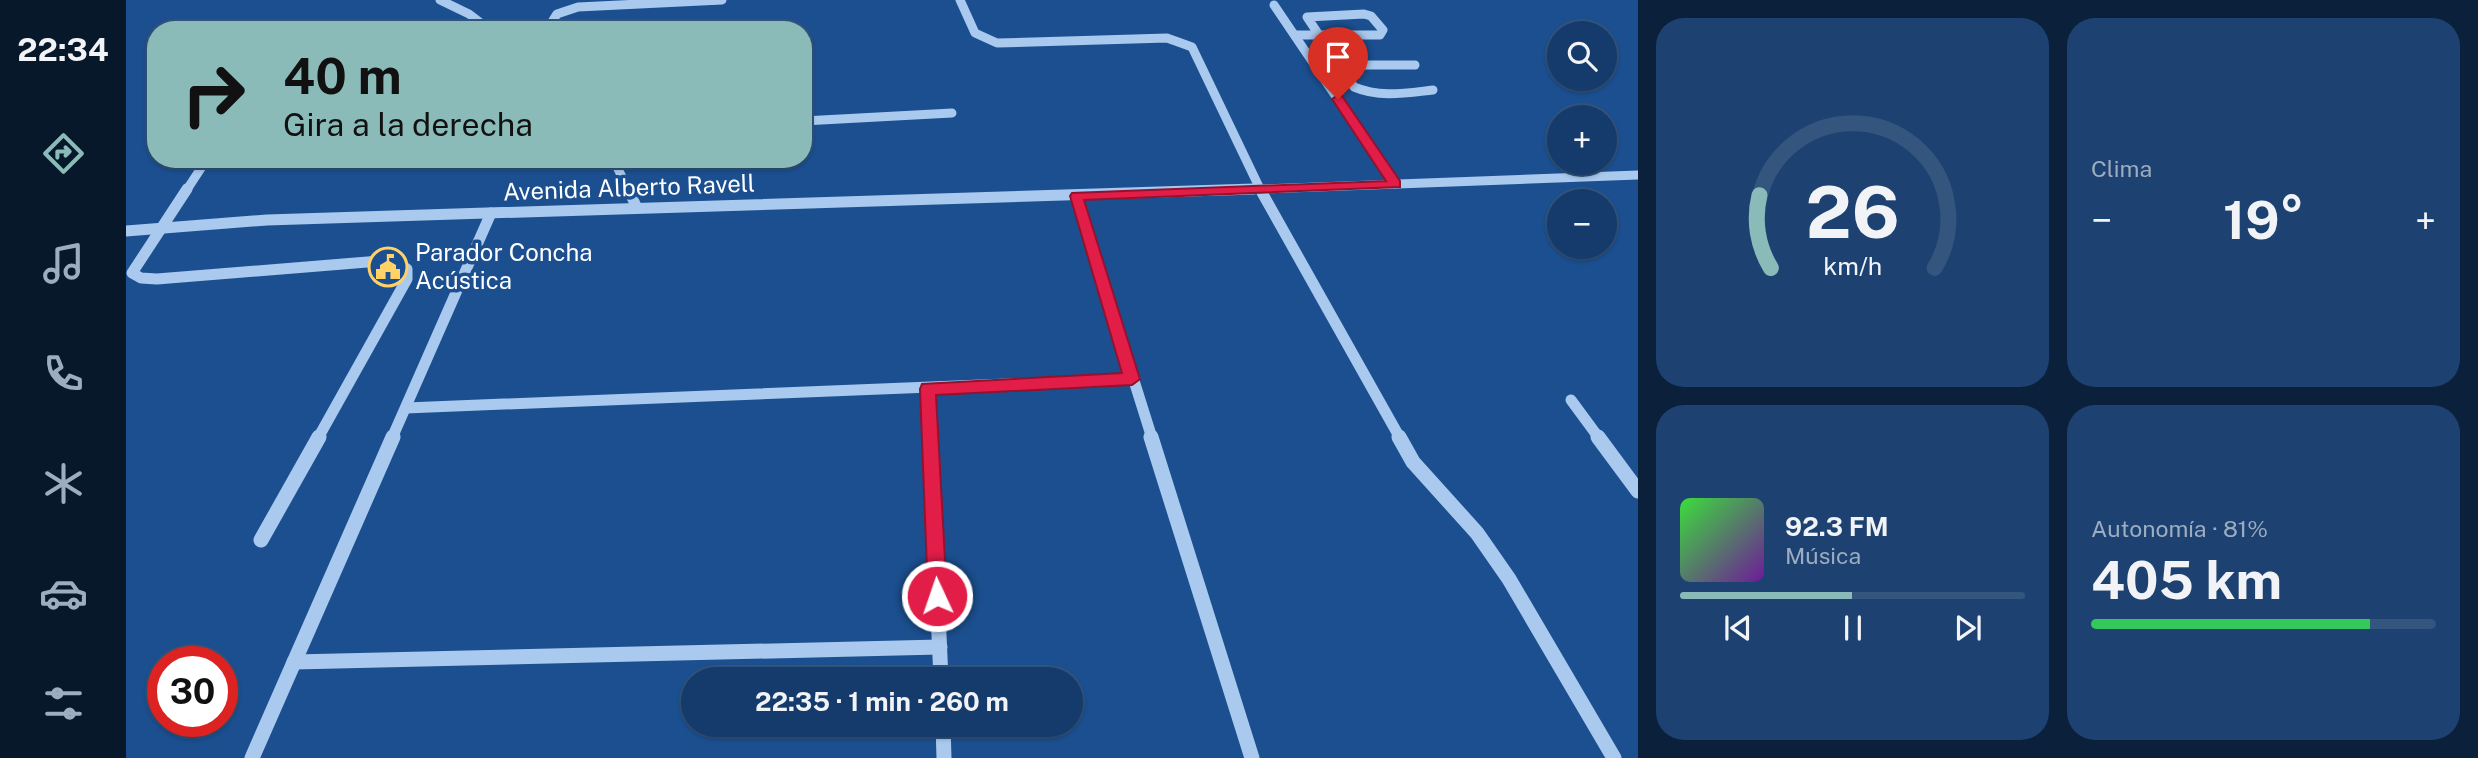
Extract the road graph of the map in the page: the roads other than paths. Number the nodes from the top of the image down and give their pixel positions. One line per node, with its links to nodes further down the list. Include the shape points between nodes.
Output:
1 (439, 0): 4 (street)
2 (722, 0): 7 (street, via 578,7 563,11)
3 (960, 0): 19 (street, via 971,30 997,43 1167,38 1188,43)
4 (457, 3): 6 (street)
5 (1274, 5): 8 (street)
6 (478, 21)
7 (553, 21)
8 (1295, 35): 9 (street); 18 (street)
9 (1319, 35): 9 (street, via 1380,35 1383,30 1364,14 1308,16); 10 (street)
10 (1340, 65): 11 (street); 12 (street, via 1354,87 1362,91)
11 (1415, 65)
12 (1433, 90)
13 (952, 113): 14 (street)
14 (812, 121)
15 (201, 168): 23 (street)
16 (617, 168): 21 (street)
17 (1638, 175): 18 (street, Avenida Alberto Ravell)
18 (1395, 184): 19 (street, Avenida Alberto Ravell)
19 (1260, 189): 20 (street, Avenida Alberto Ravell); 38 (street, via 1413,462 1477,533 1509,579)
20 (1076, 196): 21 (street, Avenida Alberto Ravell); 25 (street)
21 (636, 208): 22 (street, Avenida Alberto Ravell)
22 (491, 213): 23 (street, Avenida Alberto Ravell); 28 (street)
23 (162, 228): 24 (street, Avenida Alberto Ravell); 30 (street, via 135,264 132,273 141,278 392,260 407,269 407,279)
24 (126, 231)
25 (1132, 379): 26 (street); 37 (street)
26 (928, 389): 28 (street); 31 (street)
27 (1571, 400): 29 (street)
28 (406, 408): 32 (street)
29 (1638, 491)
30 (261, 540)
31 (940, 647): 32 (street); 33 (street)
32 (294, 662): 35 (street)
33 (941, 667)
34 (943, 737): 36 (street)
35 (252, 758)
36 (944, 758)
37 (1252, 758)
38 (1614, 758)

